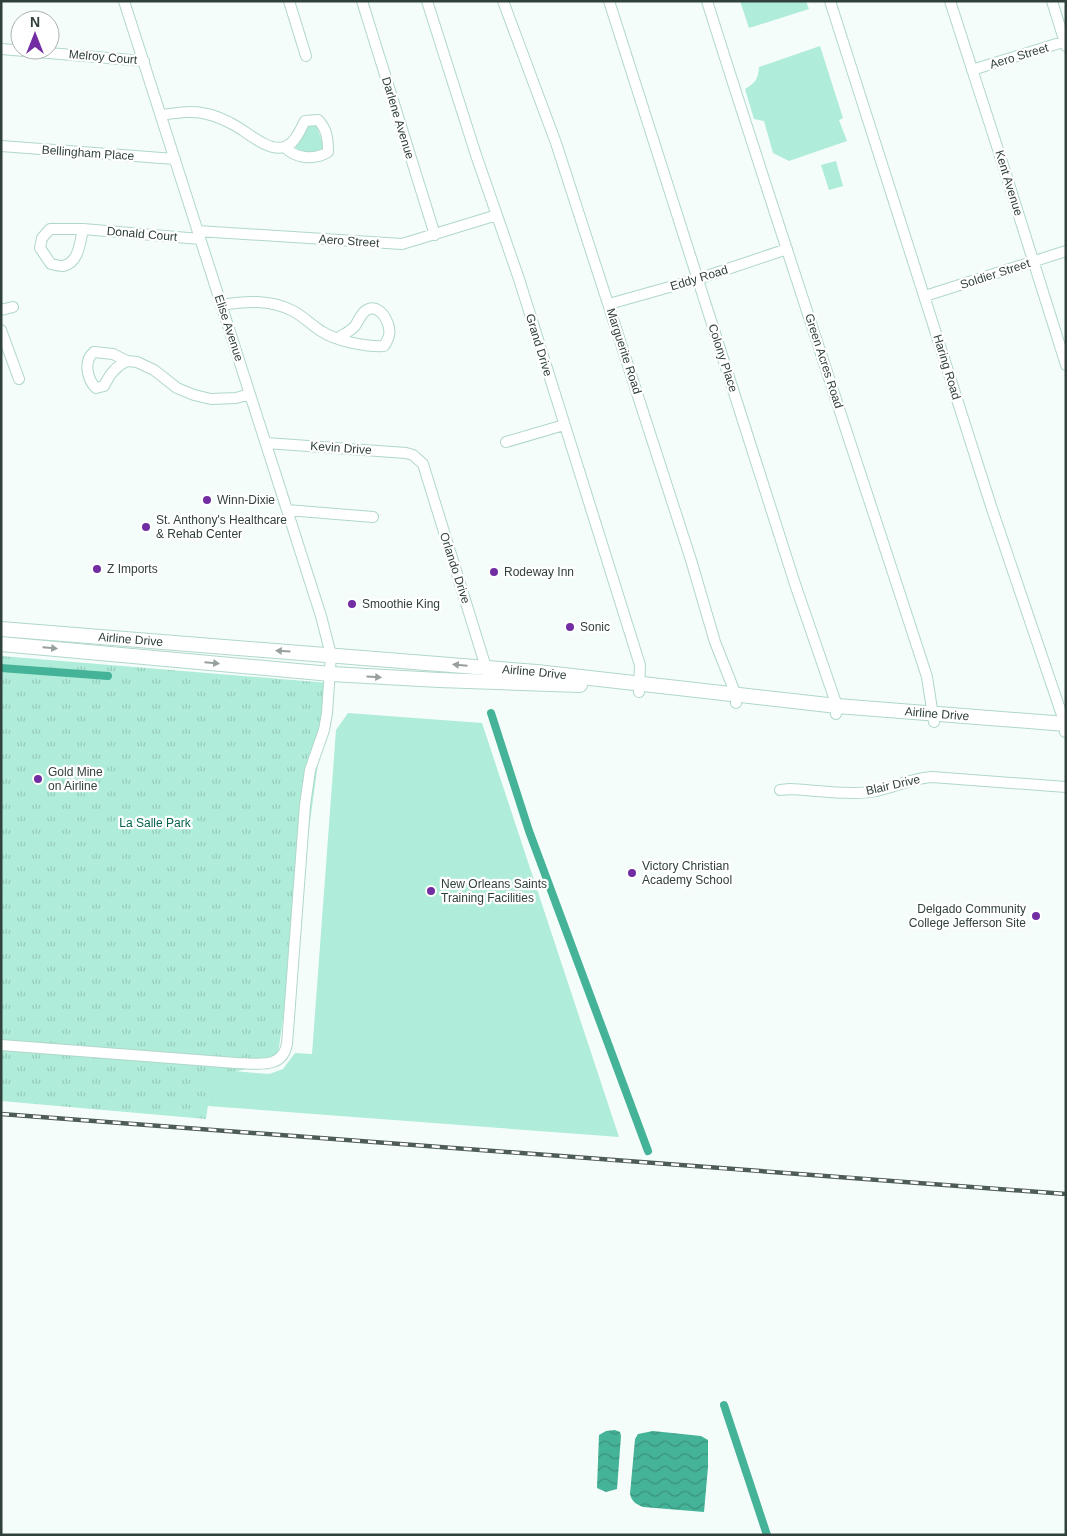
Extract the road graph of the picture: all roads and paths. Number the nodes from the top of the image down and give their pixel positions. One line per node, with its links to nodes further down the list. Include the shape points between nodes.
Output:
1 (124, 1): 14 (street, Elise Avenue)
2 (289, 1): 13 (street)
3 (362, 1): 23 (street, Darlene Avenue)
4 (427, 1): 20 (street, Grand Drive)
5 (503, 1): 29 (street, Marguerite Road, via 556,143)
6 (609, 1): 27 (street, Colony Place)
7 (707, 1): 24 (street, Green Acres Road)
8 (830, 1): 28 (street, Haring Road)
9 (950, 1): 15 (street, Kent Avenue)
10 (1052, 1): 11 (street)
11 (1065, 43): 15 (street, Aero Street)
12 (1, 49): 14 (street, Melroy Court)
13 (306, 56)
14 (144, 61): 16 (street, Elise Avenue)
15 (972, 70): 26 (street, Kent Avenue)
16 (161, 115): 18 (street, via 205,113 219,117 266,145); 19 (street, Elise Avenue)
17 (1, 146): 19 (street, Bellingham Place)
18 (285, 147): 18 (street, via 290,153 321,156 328,152 325,126 318,120 305,121 293,142)
19 (175, 160): 22 (street, Elise Avenue)
20 (497, 215): 23 (street, Aero Street); 39 (street, Grand Drive)
21 (83, 229): 21 (street, Donald Court, via 50,229 42,238 40,248 51,264 63,266 74,260); 22 (street, Donald Court)
22 (199, 235): 23 (street, Aero Street, via 402,244); 30 (street, Elise Avenue)
23 (435, 235)
24 (787, 249): 27 (street, Eddy Road); 56 (street, Green Acres Road, via 928,677)
25 (1066, 251): 26 (street, Soldier Street)
26 (1033, 262): 28 (street, Soldier Street); 36 (street, Kent Avenue)
27 (698, 279): 29 (street, Eddy Road); 55 (street, Colony Place)
28 (925, 296): 57 (street, Haring Road)
29 (609, 304): 54 (street, Marguerite Road, via 715,642)
30 (221, 305): 34 (street, via 254,301 271,303 293,311 322,332); 38 (street, Elise Avenue)
31 (13, 306): 32 (street)
32 (1, 310)
33 (1, 330): 37 (street)
34 (338, 338): 34 (street, via 371,309 383,313 390,332 384,346 370,347)
35 (127, 361): 38 (street, via 154,370 177,388 194,395 211,399)
36 (1066, 365)
37 (18, 379)
38 (250, 394): 41 (street, Elise Avenue)
39 (564, 425): 40 (street); 53 (street, Grand Drive, via 640,665)
40 (506, 442)
41 (266, 443): 42 (street, Kevin Drive, via 406,453); 43 (street, Elise Avenue)
42 (416, 457): 50 (street, Orlando Drive, via 423,464)
43 (287, 510): 44 (street); 48 (street, Elise Avenue)
44 (373, 517)
45 (1, 628): 46 (highway, Airline Drive)
46 (132, 639): 48 (highway, Airline Drive, one-way to 46); 49 (highway)
47 (1, 644): 49 (highway, Airline Drive, one-way to 49)
48 (331, 654): 50 (highway, Airline Drive, one-way to 48); 51 (street, Elise Avenue)
49 (129, 655): 51 (highway, Airline Drive, one-way to 51)
50 (487, 667): 52 (street, Orlando Drive); 53 (highway, Airline Drive, via 560,674)
51 (330, 674): 52 (highway, Airline Drive, one-way to 52); 60 (street, Elise Avenue, via 324,730 310,770 305,805 285,1053 277,1062 267,1064)
52 (490, 682): 53 (highway, Airline Drive)
53 (639, 688): 54 (highway, Airline Drive)
54 (736, 699): 55 (highway, Airline Drive)
55 (836, 710): 56 (highway, Airline Drive)
56 (933, 717): 57 (highway, Airline Drive)
57 (1065, 728)
58 (1066, 787): 59 (street, Blair Drive, via 932,777 864,793)
59 (780, 790)
60 (1, 1045)

